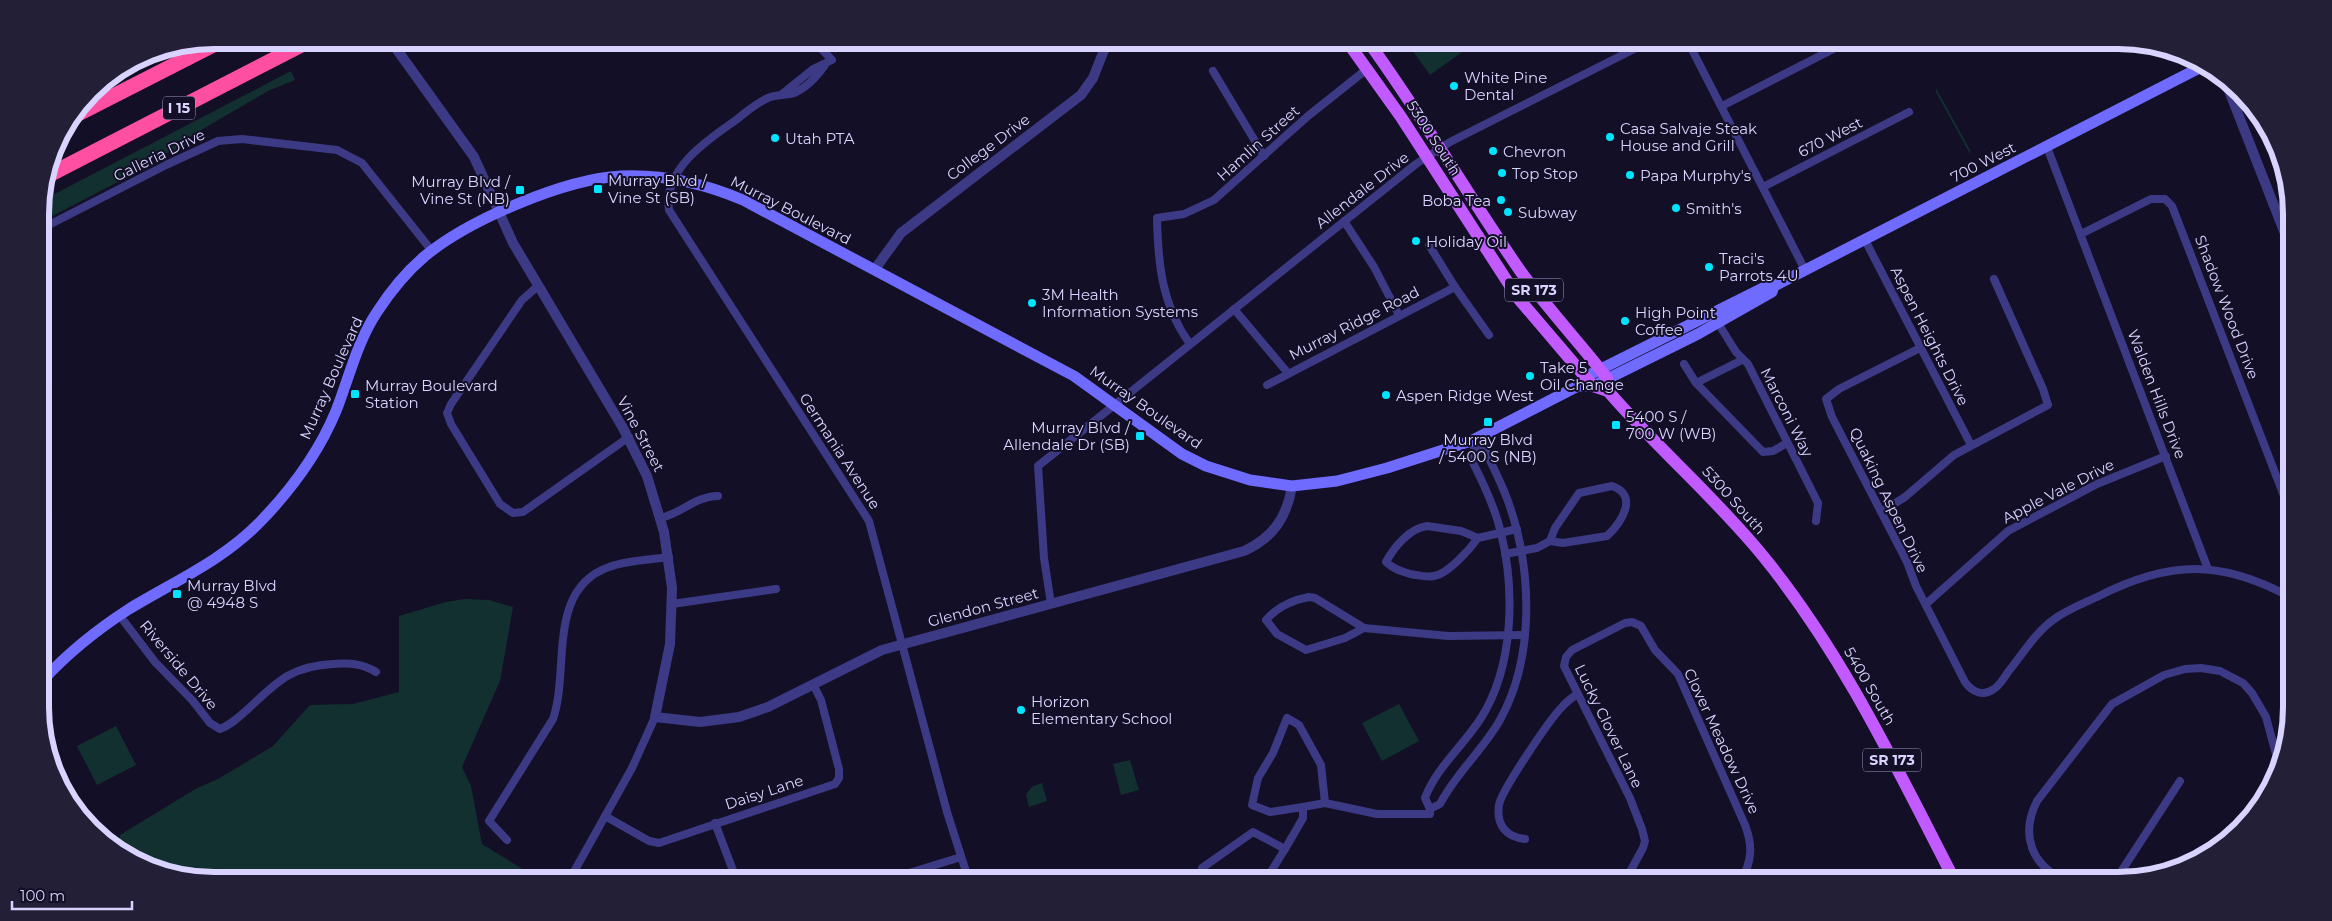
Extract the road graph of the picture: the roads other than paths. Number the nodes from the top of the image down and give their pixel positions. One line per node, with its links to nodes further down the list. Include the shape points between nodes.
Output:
1 (205, 49): 18 (highway)
2 (294, 49): 24 (highway, I 15)
3 (397, 49): 27 (street, Vine Street, via 474,157)
4 (823, 49): 12 (street)
5 (825, 49): 12 (street)
6 (1104, 49): 35 (street, College Drive, via 1093,78 1081,95 907,228)
7 (1353, 49): 14 (main road, 5300 South / SR 173)
8 (1373, 49): 21 (main road, 5300 South / SR 173)
9 (1634, 49): 21 (street, Allendale Drive)
10 (1693, 49): 17 (street)
11 (1834, 49): 17 (street)
12 (826, 52): 25 (street, Germania Avenue, via 832,60 813,69 782,94 761,102 695,150)
13 (2194, 67): 20 (main road, 700 West)
14 (1367, 69): 22 (street, Hamlin Street); 23 (main road, 5300 South / SR 173)
15 (1213, 71): 22 (street)
16 (2230, 92): 30 (street)
17 (1722, 106): 26 (street)
18 (86, 110)
19 (1909, 112): 26 (street, 670 West)
20 (2047, 147): 31 (street, Walden Hills Drive); 32 (main road, 700 West)
21 (1440, 148): 23 (street, Allendale Drive); 50 (main road, 5300 South / SR 173, via 1535,291)
22 (1264, 156): 45 (street, Hamlin Street, via 1214,200 1184,214 1157,218 1162,286 1171,312)
23 (1427, 157): 28 (street, Allendale Drive); 51 (main road, 5300 South / SR 173, via 1518,298)
24 (54, 173)
25 (676, 178): 27 (main road, Murray Boulevard, via 620,176 585,181); 35 (main road, Murray Boulevard, via 743,200); 85 (street, Germania Avenue, via 669,194 672,218 868,519)
26 (1763, 187): 36 (street)
27 (500, 213): 34 (main road, Murray Boulevard); 38 (street, Vine Street)
28 (1344, 221): 41 (street, Allendale Drive); 42 (street, via 1374,267)
29 (49, 224): 34 (street, Galleria Drive, via 218,141 242,139 337,150 362,163)
30 (2283, 229)
31 (2081, 234): 59 (street, Walden Hills Drive); 61 (street, Shadow Wood Drive, via 2151,199 2165,200 2172,206)
32 (1865, 240): 36 (main road, 700 West); 46 (street, Aspen Heights Drive)
33 (1429, 245): 40 (street)
34 (432, 251): 79 (main road, Murray Boulevard, via 406,274 376,314 364,335 335,414 315,451 279,501 216,559)
35 (875, 269): 54 (main road, Murray Boulevard, via 1046,360)
36 (1805, 270): 39 (main road, 700 West)
37 (1994, 279): 58 (street, via 2048,405)
38 (538, 286): 55 (street, Vine Street); 55 (street, via 522,300 449,406 448,417 452,424 500,504 512,513 528,509)
39 (1774, 286): 43 (main road, 700 West, via 1772,292); 50 (main road, 700 West, via 1769,284 1741,298)
40 (1455, 287): 42 (street, Murray Ridge Road); 44 (street)
41 (1234, 309): 45 (street, Allendale Drive); 49 (street)
42 (1399, 315): 49 (street, Murray Ridge Road)
43 (1718, 323): 47 (street, Marconi Way); 50 (main road, 700 West)
44 (1489, 335)
45 (1190, 344): 54 (street, Allendale Drive)
46 (1920, 348): 58 (street, Aspen Heights Drive); 63 (street, Quaking Aspen Drive, via 1839,389 1826,399)
47 (1742, 360): 52 (street); 56 (street, Marconi Way, via 1748,364)
48 (1684, 364): 52 (street)
49 (1288, 372): 53 (street, Murray Ridge Road)
50 (1605, 379): 51 (main road, 5300 South / SR 173); 51 (main road, Murray Boulevard); 84 (main road, 5300 South / SR 173, via 1764,557)
51 (1585, 383): 57 (main road, Murray Boulevard)
52 (1696, 383): 56 (street, via 1763,452)
53 (1267, 385)
54 (1114, 403): 60 (main road, Murray Boulevard, via 1176,449 1206,466 1250,480); 77 (street, Allendale Drive, via 1038,466)
55 (628, 437): 64 (street, Vine Street, via 647,476)
56 (1788, 443): 65 (street, Marconi Way, via 1818,502)
57 (1473, 444): 60 (main road, Murray Boulevard, via 1362,475); 66 (street, via 1486,452 1506,494); 67 (street, via 1471,458)
58 (1971, 445): 63 (street, via 1944,462 1906,497)
59 (2166, 456): 73 (street, Walden Hills Drive); 78 (street, Apple Vale Drive, via 2097,484 2008,530)
60 (1292, 486): 77 (street, Glendon Street, via 1279,524 1268,537 1251,548)
61 (2283, 493)
62 (718, 496): 64 (street, via 703,497 677,513)
63 (1881, 512): 78 (street, Quaking Aspen Drive)
64 (661, 518): 72 (street, Vine Street)
65 (1816, 521)
66 (1516, 528): 67 (street); 70 (street)
67 (1501, 533): 68 (street); 71 (street)
68 (1478, 538): 68 (street, via 1470,550 1435,576 1402,572 1386,562 1396,547 1421,527 1461,532)
69 (1550, 541): 69 (street, via 1579,493 1612,486 1626,496 1626,510 1608,536 1563,543); 70 (street)
70 (1521, 551): 71 (street); 83 (street)
71 (1505, 554): 82 (street)
72 (669, 556): 76 (street, Vine Street); 98 (street, via 604,569 587,579 576,592 566,619 558,704 553,719 489,821)
73 (2208, 569): 75 (street, via 2259,581); 78 (street, Quaking Aspen Drive, via 2144,576 2060,615 2040,633 1996,688 1989,692 1980,693 1969,688)
74 (776, 589): 76 (street)
75 (2283, 593)
76 (672, 604): 90 (street, Vine Street, via 668,659)
77 (1051, 604): 85 (street, Glendon Street)
78 (1926, 604)
79 (120, 616): 86 (street, Riverside Drive, via 154,662 210,723 220,729 297,669 314,664 355,662); 87 (main road, Murray Boulevard)
80 (1637, 623): 89 (street, Lucky Clover Lane, via 1625,623 1568,654 1564,666); 109 (street, Clover Meadow Drive, via 1655,650 1678,674 1745,825 1752,848)
81 (1364, 628): 81 (street, via 1309,596 1279,608 1266,620 1276,634 1306,650 1345,638); 82 (street, via 1448,636)
82 (1508, 634): 83 (street); 95 (street, via 1503,668 1494,693 1477,724 1430,786 1425,798)
83 (1525, 635): 95 (street, via 1515,684 1501,717 1440,804)
84 (1825, 641): 110 (main road, 5400 South / SR 173, via 1869,715)
85 (902, 644): 88 (street, Glendon Street, via 866,656); 101 (street, Germania Avenue)
86 (376, 672)
87 (49, 675)
88 (813, 684): 90 (street, Glendon Street, via 758,711 730,719 700,722); 97 (street, Daisy Lane, via 821,700 837,760 838,782)
89 (1577, 694): 99 (street, via 1561,707 1545,729 1500,802 1499,816 1504,831 1508,836); 108 (street, Lucky Clover Lane, via 1630,798 1642,829 1645,841)
90 (655, 717): 96 (street, Vine Street)
91 (2276, 755): 111 (street, via 2262,706 2243,683 2231,675 2211,668 2185,669 2164,675 2131,692 2106,710 2032,810 2029,828 2032,849)
92 (2180, 781): 112 (street)
93 (1325, 803): 94 (street); 94 (street, via 1320,765 1299,725 1287,718 1273,753 1258,778 1252,805 1270,812); 95 (street, via 1377,814)
94 (1303, 807): 100 (street, via 1303,818)
95 (1430, 811)
96 (605, 816): 97 (street, Daisy Lane, via 654,842 663,842); 102 (street, Vine Street)
97 (715, 822): 103 (street)
98 (507, 840)
99 (1525, 840)
100 (1285, 849): 106 (street, via 1253,832 1202,868); 107 (street)
101 (961, 857): 104 (street); 105 (street, Germania Avenue)
102 (575, 872)
103 (734, 872)
104 (912, 872)
105 (966, 872)
106 (1204, 872)
107 (1271, 872)
108 (1630, 872)
109 (1745, 872)
110 (1950, 872)
111 (2051, 872)
112 (2121, 872)

